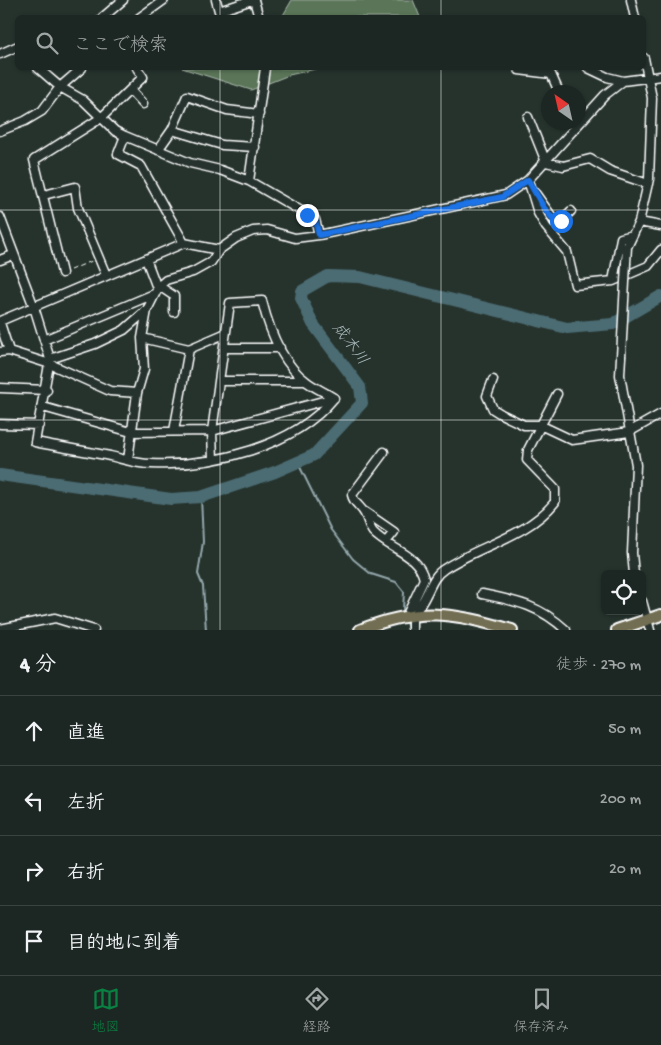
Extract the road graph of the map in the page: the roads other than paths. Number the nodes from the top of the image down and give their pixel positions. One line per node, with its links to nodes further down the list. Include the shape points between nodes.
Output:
1 (123, 0): 6 (street)
2 (164, 0): 7 (street)
3 (216, 0): 4 (street, via 219,11)
4 (253, 0): 8 (street)
5 (631, 0): 9 (street)
6 (106, 15)
7 (143, 15)
8 (258, 15)
9 (635, 15)
10 (15, 47): 11 (street)
11 (0, 54)
12 (43, 70): 23 (street)
13 (80, 70): 23 (street)
14 (139, 70): 24 (street, via 143,77)
15 (266, 70): 26 (street)
16 (519, 70): 22 (street, via 551,74)
17 (592, 70): 21 (street)
18 (646, 70): 20 (street)
19 (661, 76): 20 (street)
20 (647, 78): 21 (street); 39 (street, via 652,98)
21 (623, 81): 27 (street)
22 (556, 85)
23 (60, 87): 29 (street, via 83,100); 32 (street, via 42,111)
24 (130, 90): 25 (street); 29 (street)
25 (143, 104)
26 (258, 114): 30 (street, via 228,110 187,96); 34 (street)
27 (586, 114)
28 (528, 117): 36 (street)
29 (101, 118): 33 (street); 40 (street, via 34,160)
30 (172, 130): 34 (street, via 222,145); 35 (street)
31 (571, 130): 36 (street)
32 (0, 131)
33 (125, 136): 35 (street); 47 (street, via 118,154 141,166)
34 (255, 147): 38 (street)
35 (158, 150): 38 (street)
36 (546, 162): 37 (street); 39 (street, via 563,166 590,159 610,171)
37 (528, 180): 41 (street, via 555,221 561,221); 45 (street, via 502,197); 55 (street, via 542,220 567,252 575,285)
38 (249, 181): 45 (street, via 315,219)
39 (648, 184): 43 (street)
40 (44, 195): 53 (street); 54 (street, via 76,187 78,208)
41 (571, 211)
42 (0, 217): 50 (street)
43 (639, 222): 44 (street); 46 (street)
44 (661, 226)
45 (319, 235): 48 (street, via 295,238 267,230 253,231)
46 (633, 235): 55 (street, via 621,238); 86 (street, bridge, via 626,263 620,357)
47 (184, 243): 48 (street); 51 (street)
48 (219, 250): 56 (street, via 211,262 166,280)
49 (661, 250): 55 (street, via 648,266)
50 (13, 255): 52 (street); 57 (street)
51 (146, 259): 54 (street); 56 (street)
52 (0, 260)
53 (62, 273)
54 (106, 275): 57 (street)
55 (613, 281)
56 (157, 289): 58 (street); 59 (street, via 174,296); 63 (street)
57 (34, 306): 60 (street); 63 (street)
58 (147, 310): 62 (street); 69 (street, via 124,330)
59 (174, 312)
60 (0, 322): 68 (street)
61 (224, 334): 64 (street); 65 (street, via 230,303 262,301 268,326); 66 (street)
62 (142, 338): 66 (street); 75 (street, via 144,369)
63 (44, 340): 69 (street)
64 (224, 348): 65 (street); 71 (street)
65 (280, 348): 72 (street)
66 (189, 349): 83 (street)
67 (0, 352): 68 (street)
68 (10, 352): 69 (street)
69 (50, 362): 74 (street); 75 (street, via 110,391)
70 (493, 380): 82 (street, via 487,396 493,409 524,425)
71 (218, 381): 72 (street); 84 (street)
72 (305, 381): 77 (street)
73 (0, 388): 74 (street)
74 (46, 390): 78 (street)
75 (136, 393): 85 (street)
76 (557, 394): 82 (street)
77 (334, 398): 84 (street); 89 (street, via 325,409 272,443)
78 (43, 407): 81 (street); 85 (street)
79 (661, 414): 86 (street)
80 (0, 424): 81 (street)
81 (39, 425): 88 (street, via 36,442)
82 (540, 425): 86 (street, via 572,440); 94 (street, via 528,450 527,460 555,489 556,502 548,512 506,539 444,568 436,575 422,606)
83 (174, 431): 84 (street); 85 (street)
84 (212, 431): 89 (street)
85 (131, 432): 88 (street)
86 (629, 432): 92 (street, via 636,465)
87 (384, 452): 90 (street, via 352,495)
88 (128, 460): 89 (street, via 149,464)
89 (213, 460)
90 (364, 512): 91 (street, via 372,531); 91 (street, via 394,532)
91 (386, 542): 94 (street, via 413,559 422,572 422,585)
92 (634, 570)
93 (482, 594): 102 (street, via 530,604)
94 (409, 615): 99 (main road); 100 (street); 101 (main road, via 463,616)
95 (661, 615): 96 (main road)
96 (649, 625): 103 (main road)
97 (0, 629): 98 (street, via 54,618)
98 (94, 630)
99 (360, 630)
100 (412, 630)
101 (512, 630)
102 (566, 630)
103 (617, 630)

